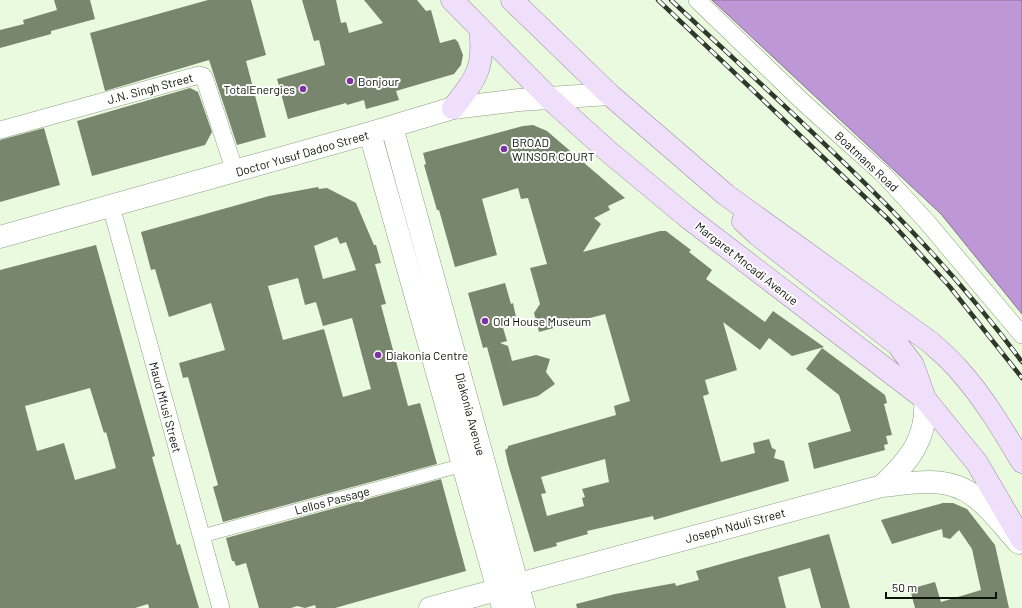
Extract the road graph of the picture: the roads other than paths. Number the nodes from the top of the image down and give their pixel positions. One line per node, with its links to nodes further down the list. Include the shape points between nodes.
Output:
1 (452, 0): 4 (main road, Margaret Mncadi Avenue)
2 (512, 0): 5 (main road)
3 (697, 0): 17 (street, Boatmans Road, via 804,103 884,175)
4 (480, 28): 6 (main road, Margaret Mncadi Avenue); 7 (main road, via 481,65 477,76)
5 (609, 94): 6 (street, Doctor Yusuf Dadoo Street); 12 (main road)
6 (548, 98): 7 (street, Doctor Yusuf Dadoo Street); 18 (main road, Margaret Mncadi Avenue, via 686,216)
7 (453, 108): 8 (street, Doctor Yusuf Dadoo Street)
8 (392, 127): 10 (street, Doctor Yusuf Dadoo Street); 15 (street, Diakonia Avenue)
9 (0, 130): 11 (street, J.N. Singh Street, via 199,75 205,80)
10 (370, 134): 11 (street, Doctor Yusuf Dadoo Street); 16 (street, Diakonia Avenue)
11 (235, 172): 13 (street, Doctor Yusuf Dadoo Street)
12 (726, 195): 18 (main road, via 745,223 758,235 898,345 913,365); 20 (main road, via 930,342 959,369 995,416)
13 (111, 206): 14 (street, Doctor Yusuf Dadoo Street); 23 (street, Maud Mfusi Street)
14 (0, 237)
15 (425, 246): 16 (street); 19 (street, Diakonia Avenue)
16 (404, 252): 19 (street, Diakonia Avenue)
17 (1022, 335)
18 (925, 399): 22 (street, via 926,417 915,447 903,467); 24 (main road, Margaret Mncadi Avenue, via 977,463)
19 (466, 437): 21 (street, Diakonia Avenue); 26 (street, Diakonia Avenue)
20 (1022, 462)
21 (463, 465): 23 (street, Lellos Passage); 26 (street, Diakonia Avenue)
22 (882, 486): 25 (street, Joseph Nduli Street, via 928,482 950,484 964,489 975,496); 26 (street, Joseph Nduli Street)
23 (202, 536): 27 (street, Maud Mfusi Street)
24 (1022, 540)
25 (1022, 546)
26 (506, 594): 28 (street, Joseph Nduli Street); 29 (street, Diakonia Avenue)
27 (221, 608)
28 (430, 608)
29 (524, 608)

